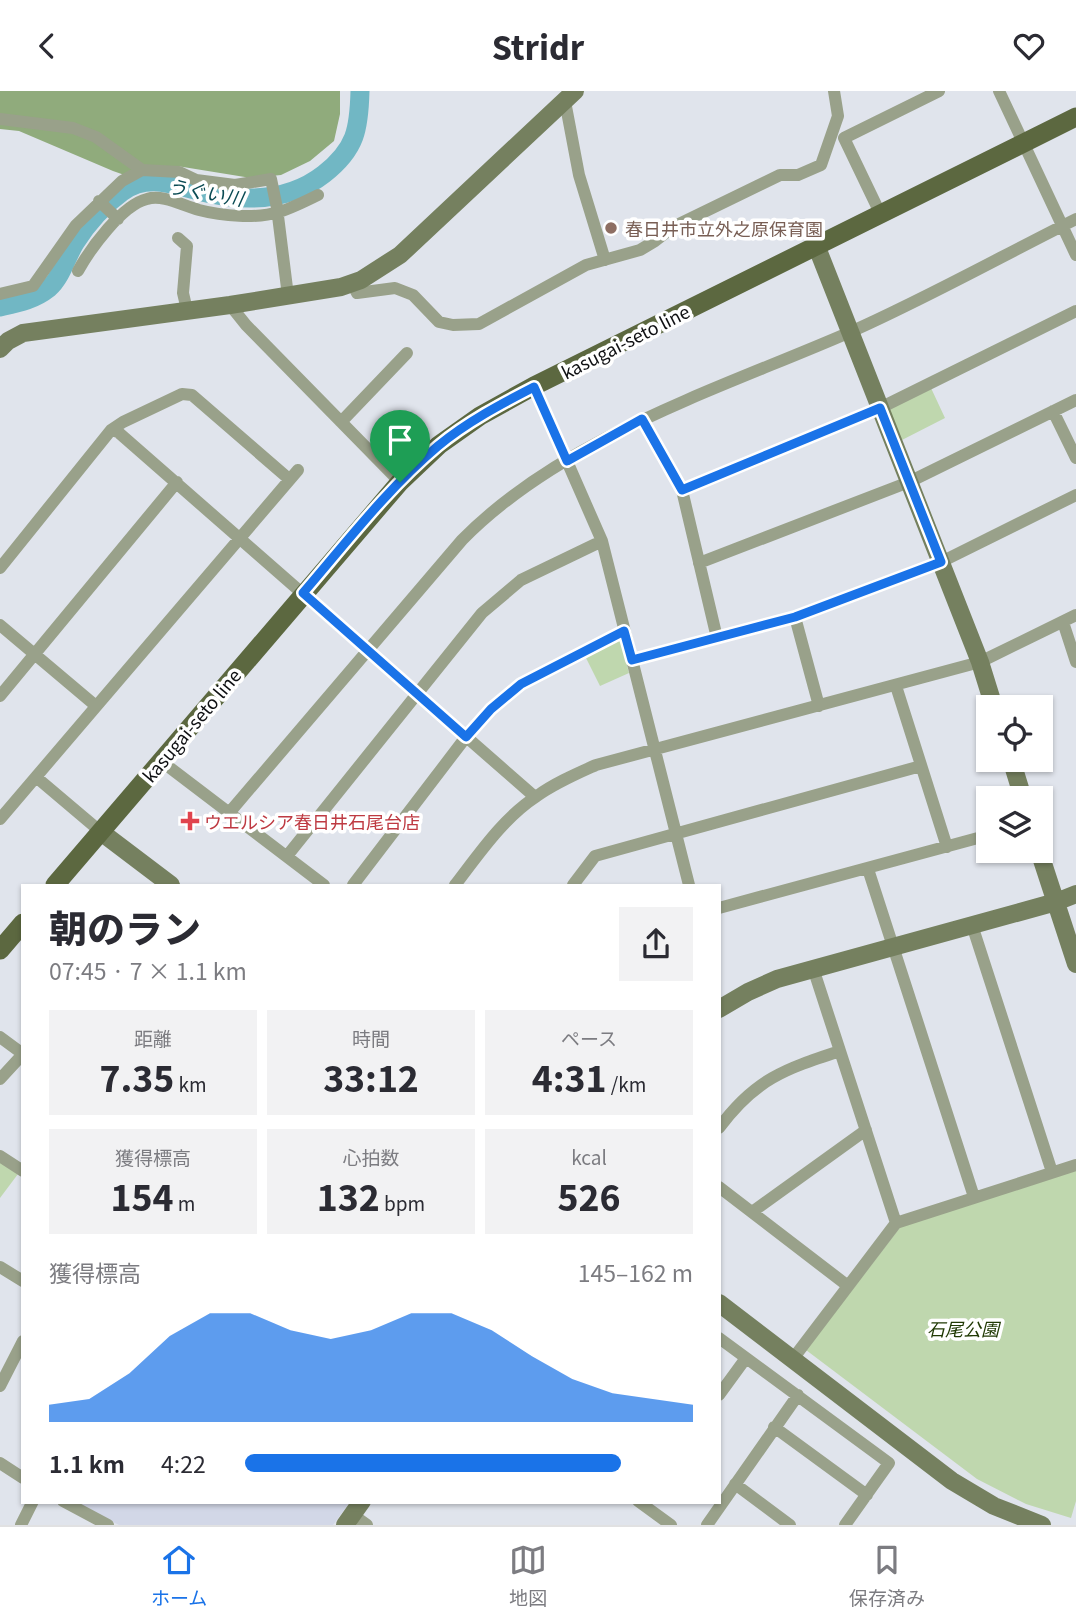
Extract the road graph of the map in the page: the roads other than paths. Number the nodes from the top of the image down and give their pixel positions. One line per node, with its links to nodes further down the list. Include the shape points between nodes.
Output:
1 (834, 91): 19 (street, via 838,116 821,165 798,175 780,175 673,227 640,250)
2 (939, 91): 12 (street, via 844,138)
3 (999, 91): 7 (street)
4 (568, 95): 19 (street, via 579,175); 21 (street, via 400,255)
5 (1076, 117): 7 (main road, kasugai-seto line)
6 (0, 119): 8 (street, via 73,128 96,137)
7 (1024, 143): 12 (main road, kasugai-seto line); 15 (street)
8 (142, 170): 10 (street); 11 (street, via 179,172 196,180 235,185 271,179)
9 (318, 195): 11 (street)
10 (99, 201): 13 (street); 22 (street, via 33,286)
11 (278, 211): 13 (street, via 244,215 203,211 148,198); 23 (street)
12 (880, 213): 17 (main road, kasugai-seto line)
13 (118, 219): 20 (street)
14 (1076, 219): 15 (street)
15 (1063, 226): 18 (street); 27 (street)
16 (178, 238): 25 (street, via 187,246 183,293)
17 (816, 245): 27 (street); 30 (main road, kasugai-seto line)
18 (1076, 255)
19 (606, 260): 21 (street, via 586,265 479,324 439,322 413,295 395,288 357,293)
20 (78, 271)
21 (352, 283): 23 (street)
22 (0, 295)
23 (288, 296): 24 (street)
24 (230, 305): 25 (street); 35 (street)
25 (187, 310): 28 (street, via 23,333)
26 (1076, 311): 32 (street)
27 (850, 332): 32 (street); 34 (street)
28 (0, 349)
29 (407, 353): 35 (street)
30 (534, 387): 38 (street); 40 (main road, kasugai-seto line, via 439,445)
31 (1076, 400): 33 (street)
32 (880, 408): 41 (street); 42 (street)
33 (1053, 411): 37 (street); 41 (street)
34 (642, 419): 38 (street); 42 (street)
35 (341, 422): 40 (street)
36 (111, 430): 39 (street); 44 (street, via 182,394 192,395 293,475); 48 (street)
37 (1076, 458)
38 (567, 461): 45 (street); 56 (street, via 484,517)
39 (177, 482): 44 (street); 57 (street)
40 (400, 482): 49 (main road, kasugai-seto line)
41 (909, 482): 46 (street); 47 (street)
42 (682, 490): 47 (street)
43 (1076, 495): 46 (street)
44 (240, 536): 49 (street); 65 (street)
45 (602, 541): 54 (street); 62 (street, via 541,569 500,597)
46 (941, 562): 51 (street); 59 (street)
47 (699, 563): 55 (street)
48 (0, 568)
49 (303, 593): 56 (street); 69 (main road, kasugai-seto line)
50 (1076, 615): 52 (street)
51 (795, 617): 55 (street); 66 (street)
52 (1063, 622): 59 (street); 60 (street)
53 (0, 625): 57 (street)
54 (624, 631): 58 (street); 67 (street, via 521,684)
55 (717, 638): 58 (street)
56 (367, 651): 62 (street); 73 (street)
57 (35, 655): 64 (street); 65 (street)
58 (632, 660): 68 (street)
59 (980, 662): 61 (street); 63 (street)
60 (1076, 662)
61 (896, 686): 66 (street); 70 (street)
62 (417, 694): 67 (street); 79 (street)
63 (990, 695)
64 (0, 696)
65 (96, 706): 71 (street)
66 (819, 706): 68 (street)
67 (466, 737): 72 (street); 85 (street)
68 (655, 749): 72 (street, via 596,765); 76 (street)
69 (161, 761): 73 (street); 75 (main road, kasugai-seto line)
70 (920, 766): 76 (street); 78 (street)
71 (36, 777): 74 (street); 75 (street)
72 (535, 797): 86 (street, via 487,843)
73 (229, 813): 79 (street)
74 (0, 819)
75 (101, 832): 82 (main road, kasugai-seto line); 83 (street)
76 (676, 833): 87 (street, via 596,856); 88 (street)
77 (976, 839): 78 (street)
78 (947, 847): 81 (street)
79 (287, 856): 84 (street)
80 (1043, 863): 90 (street)
81 (868, 869): 91 (street); 94 (street)
82 (56, 884)
83 (170, 884)
84 (323, 884)
85 (354, 884)
86 (456, 884)
87 (574, 884)
88 (689, 884)
89 (1076, 894): 90 (street)
90 (1056, 902): 93 (street); 96 (street)
91 (721, 907)
92 (21, 925): 95 (main road)
93 (972, 925): 94 (street); 109 (street)
94 (892, 946): 97 (street); 111 (street)
95 (0, 950)
96 (1076, 964)
97 (813, 968): 98 (street, via 777,979); 100 (street)
98 (721, 1008)
99 (0, 1037): 101 (street)
100 (840, 1051): 104 (street, via 788,1068 761,1084); 105 (street)
101 (21, 1053)
102 (21, 1056): 103 (street)
103 (0, 1079)
104 (721, 1125)
105 (866, 1130): 112 (street); 113 (street)
106 (0, 1156): 108 (street)
107 (1076, 1165): 109 (street)
108 (21, 1170)
109 (1052, 1173): 111 (street)
110 (721, 1189): 112 (street)
111 (974, 1197): 113 (street)
112 (752, 1212): 116 (street)
113 (896, 1223): 116 (street)
114 (0, 1267): 115 (street)
115 (21, 1280)
116 (848, 1286): 121 (street)
117 (721, 1305): 121 (street)
118 (721, 1339): 120 (street)
119 (21, 1344): 122 (street)
120 (746, 1358): 124 (street); 125 (street)
121 (792, 1360): 142 (street, via 952,1481 994,1506)
122 (3, 1371): 123 (street)
123 (0, 1385)
124 (721, 1392)
125 (798, 1395): 126 (street); 130 (street, via 889,1463)
126 (774, 1427): 129 (street); 130 (street)
127 (0, 1464): 128 (street)
128 (21, 1477)
129 (735, 1484): 135 (street); 140 (street)
130 (867, 1495): 141 (street)
131 (32, 1504): 136 (street)
132 (69, 1504): 137 (street)
133 (643, 1504): 138 (street)
134 (721, 1504): 139 (street)
135 (721, 1504)
136 (21, 1525)
137 (108, 1525)
138 (671, 1525)
139 (706, 1525)
140 (789, 1525)
141 (845, 1525)
142 (1042, 1525)

